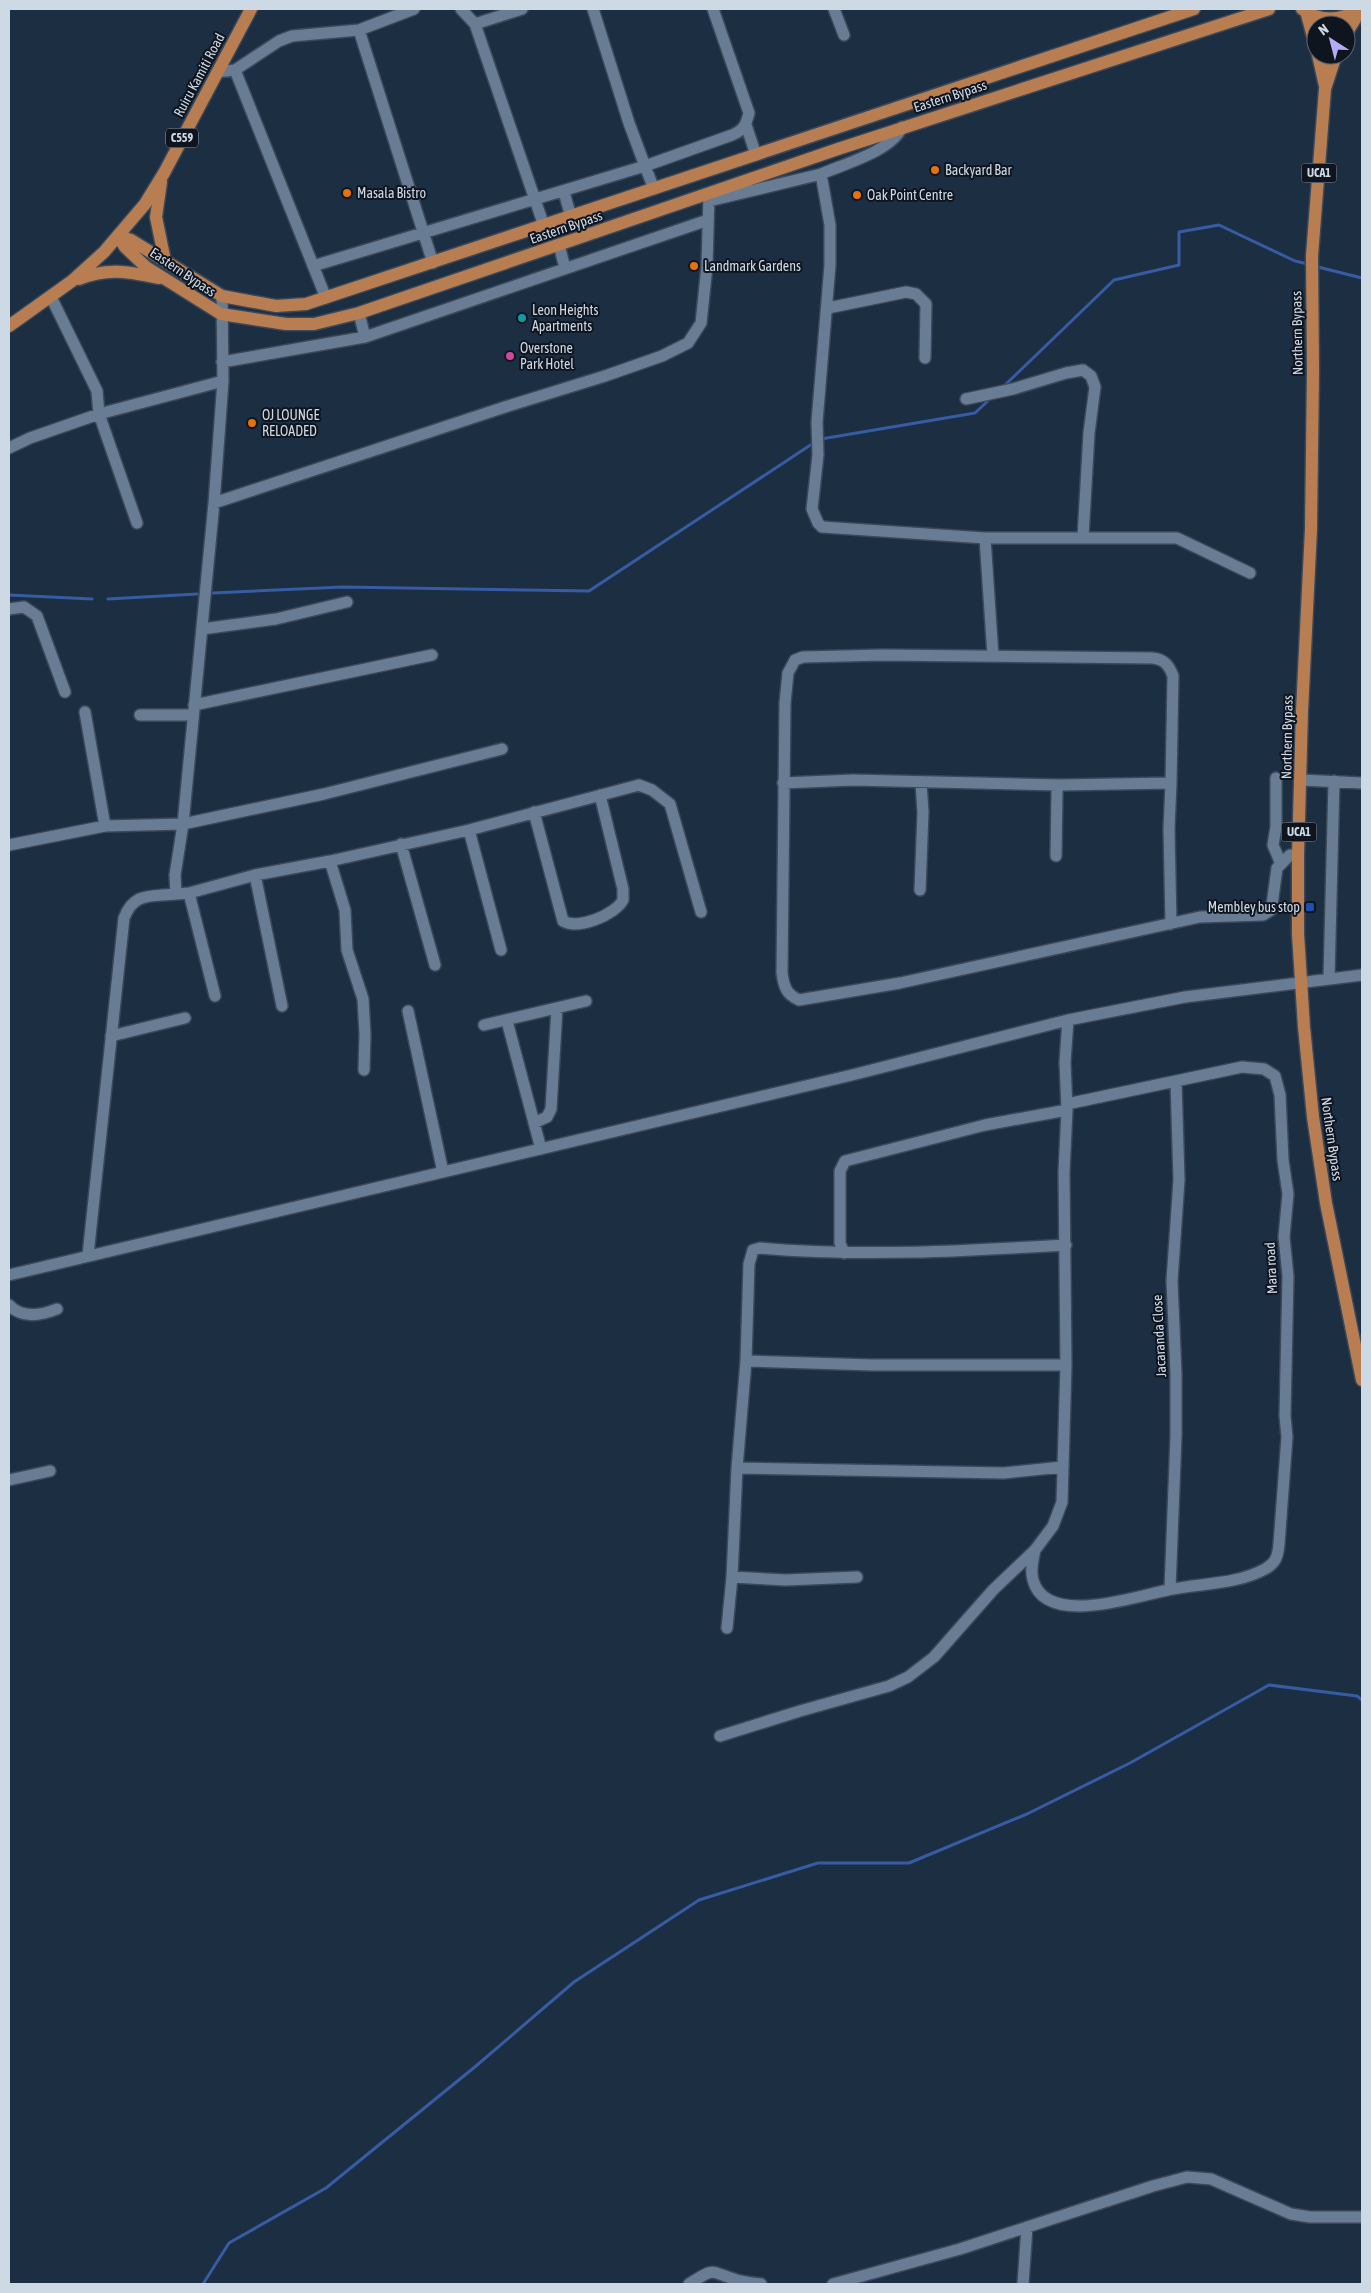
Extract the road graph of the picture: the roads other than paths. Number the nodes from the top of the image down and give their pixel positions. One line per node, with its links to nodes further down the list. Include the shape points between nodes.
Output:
1 (251, 9): 18 (main road, Ruiru Kamiti Road / C559)
2 (414, 9): 13 (street)
3 (461, 9): 12 (street)
4 (522, 9): 12 (street)
5 (593, 9): 23 (street)
6 (713, 9): 20 (street, via 749,113)
7 (834, 9): 14 (street)
8 (1194, 9): 22 (main road, Eastern Bypass)
9 (1269, 9): 21 (main road, Eastern Bypass)
10 (1361, 9): 11 (main road, via 1334,19)
11 (1304, 10)
12 (476, 24): 29 (street)
13 (359, 30): 17 (street, via 292,36); 33 (street)
14 (844, 35)
15 (1320, 65): 19 (main road, UCA1)
16 (1333, 65): 19 (main road, UCA1)
17 (235, 70): 18 (street); 38 (street)
18 (217, 72): 24 (main road, Ruiru Kamiti Road / C559)
19 (1325, 89): 72 (main road, Northern Bypass / UCA1, via 1312,256 1311,511)
20 (746, 124): 22 (street); 23 (street, via 743,130 732,136)
21 (902, 128): 25 (street, via 888,145); 28 (main road, Eastern Bypass)
22 (756, 155): 26 (main road, Eastern Bypass)
23 (645, 166): 26 (street); 27 (street)
24 (164, 173): 34 (main road, Ruiru Kamiti Road / C559, via 145,204); 36 (main road, via 156,217)
25 (821, 174): 28 (street); 45 (street, via 830,225)
26 (654, 190): 30 (main road, Eastern Bypass)
27 (564, 192): 29 (street); 30 (street)
28 (709, 197): 31 (street); 35 (main road, Eastern Bypass)
29 (535, 201): 32 (street); 33 (street)
30 (571, 217): 32 (main road, Eastern Bypass)
31 (708, 220): 39 (street); 56 (street, via 707,266 700,323 688,343 605,376)
32 (544, 226): 37 (main road, Eastern Bypass)
33 (423, 233): 37 (street); 38 (street)
34 (118, 236): 36 (main road, Eastern Bypass, via 131,240); 40 (main road, Eastern Bypass, via 134,256); 41 (main road, Ruiru Kamiti Road / C559)
35 (559, 245): 39 (street); 46 (main road, Eastern Bypass)
36 (165, 261): 42 (main road, Eastern Bypass)
37 (433, 263): 44 (main road, Eastern Bypass)
38 (313, 266): 44 (street)
39 (565, 268): 49 (street)
40 (162, 278): 41 (main road, via 108,270); 47 (main road, Eastern Bypass)
41 (72, 282): 43 (main road, Ruiru Kamiti Road / C559)
42 (222, 296): 44 (main road, Eastern Bypass, via 276,306 306,304); 47 (street)
43 (51, 297): 48 (main road, Ruiru Kamiti Road / C559); 54 (street, via 97,391)
44 (326, 298)
45 (828, 308): 50 (street, via 906,292 916,294 926,304); 59 (street, via 812,509 818,523 822,527)
46 (359, 313): 47 (main road, Eastern Bypass, via 314,324 278,324); 49 (street)
47 (221, 314): 51 (street)
48 (9, 326)
49 (365, 337): 51 (street)
50 (926, 358)
51 (222, 362): 52 (street)
52 (223, 381): 54 (street); 56 (street)
53 (966, 399): 58 (street, via 1066,373 1083,370 1091,376 1095,387)
54 (99, 414): 55 (street); 57 (street)
55 (9, 448)
56 (214, 503): 63 (street)
57 (137, 523)
58 (1083, 537): 59 (street); 60 (street, via 1177,538)
59 (985, 538): 65 (street)
60 (1250, 573)
61 (347, 602): 63 (street, via 276,619)
62 (9, 609): 66 (street, via 24,607 36,616)
63 (202, 629): 67 (street)
64 (432, 654): 67 (street)
65 (993, 656): 74 (street, via 813,656 795,660 788,673 785,703); 76 (street, via 1152,658 1170,666 1173,676)
66 (65, 692)
67 (194, 710): 69 (street); 81 (street)
68 (85, 712): 82 (street)
69 (140, 715)
70 (502, 749): 81 (street, via 324,794)
71 (1276, 778): 89 (street, via 1274,845)
72 (1301, 780): 73 (street); 86 (main road, Northern Bypass / UCA1)
73 (1334, 781): 77 (street); 99 (street)
74 (783, 783): 75 (street, via 853,780); 95 (street, via 782,973 784,987 799,1000 900,983)
75 (921, 783): 78 (street); 91 (street)
76 (1171, 783): 78 (street); 95 (street)
77 (1362, 783)
78 (1060, 785): 87 (street, via 1057,790)
79 (600, 796): 80 (street); 80 (street, via 623,900 614,912 574,925 563,921); 94 (street, via 639,786 652,790 670,804)
80 (534, 812): 83 (street)
81 (184, 824): 82 (street); 93 (street, via 175,875)
82 (105, 826): 85 (street)
83 (469, 830): 84 (street); 96 (street)
84 (400, 844): 88 (street); 97 (street)
85 (9, 846)
86 (1298, 855): 89 (street, via 1290,855); 100 (main road, Northern Bypass / UCA1)
87 (1056, 856)
88 (330, 861): 90 (street); 111 (street, via 345,910 348,957 363,999)
89 (1281, 864): 95 (street, via 1277,868 1272,905 1267,913 1200,918)
90 (255, 875): 92 (street); 103 (street)
91 (920, 890)
92 (189, 893): 93 (street); 101 (street)
93 (176, 894): 110 (street, via 135,900 128,907 124,918)
94 (701, 912)
95 (1171, 924)
96 (500, 950)
97 (435, 965)
98 (1362, 975): 99 (street)
99 (1329, 978): 100 (street)
100 (1301, 981): 107 (street, via 1185,997); 125 (main road, Northern Bypass / UCA1, via 1313,1117 1326,1203)
101 (215, 996)
102 (586, 1001): 104 (street)
103 (282, 1006)
104 (558, 1008): 108 (street); 114 (street, via 551,1109 547,1117)
105 (408, 1011): 116 (street)
106 (184, 1018): 110 (street)
107 (1068, 1020): 113 (street, via 1065,1062); 115 (street)
108 (507, 1021): 109 (street); 114 (street)
109 (484, 1025)
110 (111, 1036): 119 (street)
111 (364, 1070)
112 (1176, 1081): 113 (street, Mara road); 133 (street, Jacaranda Close, via 1179,1180 1172,1281 1176,1436); 133 (street, Mara road, via 1242,1067 1264,1069 1275,1076 1280,1095 1288,1194 1284,1237 1288,1276 1287,1437 1275,1562 1264,1570 1244,1576)
113 (1067, 1107): 117 (street, via 1064,1172); 118 (street, Mara road, via 845,1161 840,1171 840,1243)
114 (534, 1123): 115 (street)
115 (541, 1149): 116 (street)
116 (443, 1172): 119 (street)
117 (1066, 1245): 118 (street); 124 (street)
118 (844, 1253): 123 (street, via 753,1250 749,1264)
119 (88, 1256): 120 (street)
120 (9, 1275)
121 (9, 1305): 122 (street, via 26,1314 43,1315)
122 (57, 1309)
123 (746, 1361): 124 (street); 127 (street)
124 (1066, 1365): 126 (street)
125 (1362, 1380)
126 (1062, 1467): 127 (street, via 1004,1474); 130 (street, via 1062,1502 1058,1517)
127 (737, 1468): 132 (street)
128 (50, 1471): 129 (street)
129 (9, 1480)
130 (1035, 1550): 133 (street, via 1032,1569 1036,1587 1062,1606 1084,1606); 135 (street, via 993,1590 934,1657 908,1677 889,1686)
131 (857, 1576): 132 (street, via 786,1580)
132 (732, 1577): 134 (street)
133 (1170, 1590)
134 (727, 1628)
135 (720, 1736)
136 (1362, 2217): 137 (street, via 1291,2214 1211,2179 1187,2177)
137 (1027, 2226): 140 (street, via 960,2249); 141 (street)
138 (689, 2284): 139 (street, via 715,2271)
139 (761, 2284)
140 (833, 2284)
141 (1023, 2284)

